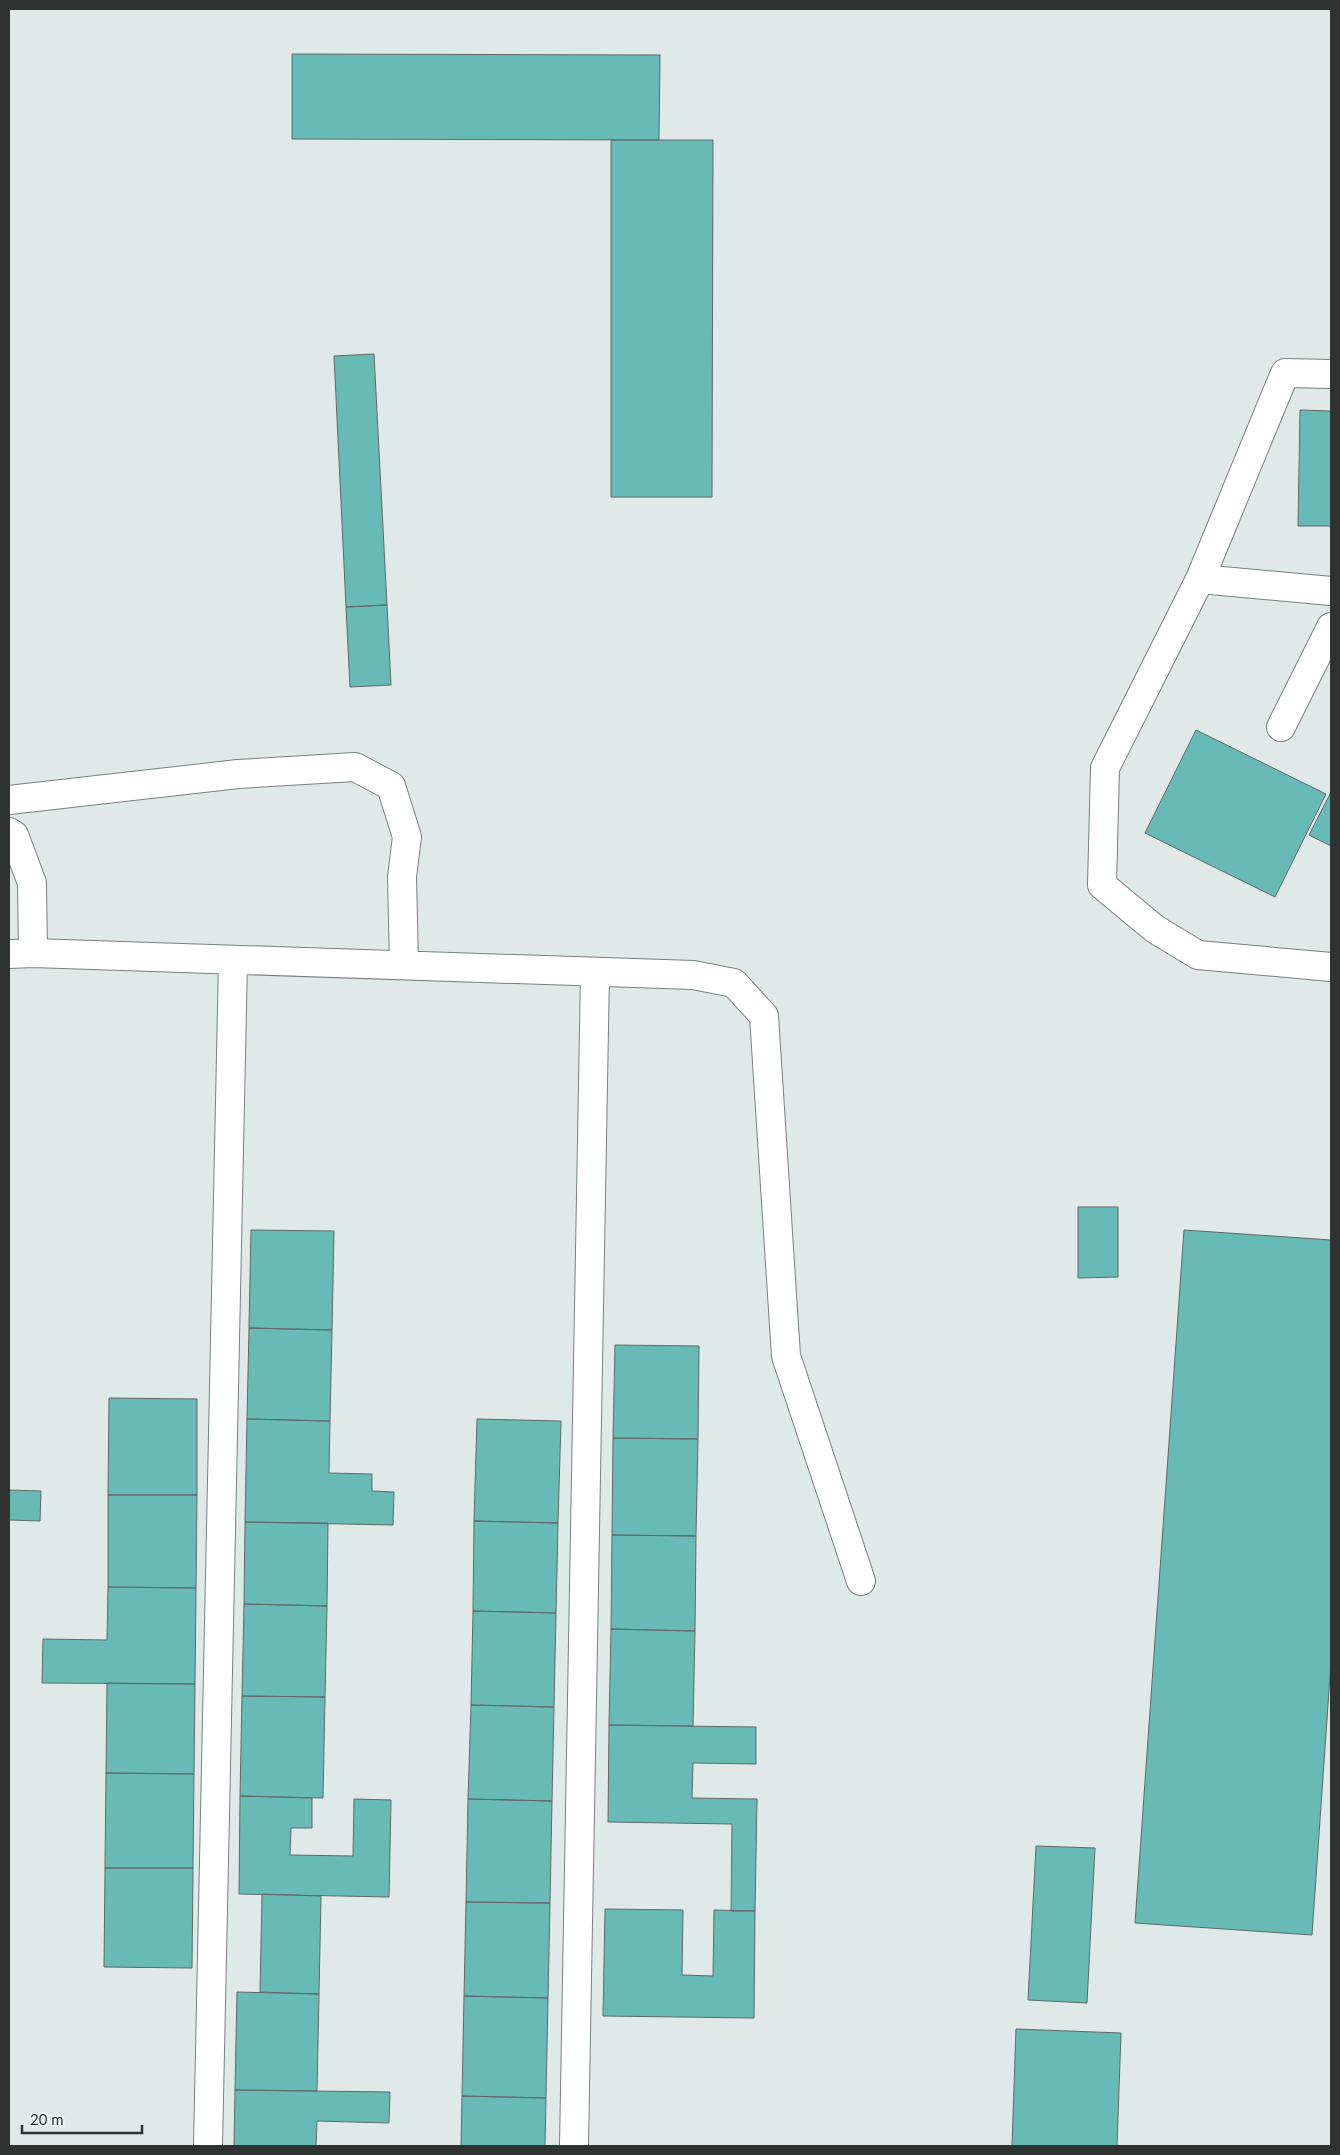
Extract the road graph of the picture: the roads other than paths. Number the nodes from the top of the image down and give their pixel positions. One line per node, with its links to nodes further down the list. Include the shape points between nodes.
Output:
1 (1331, 374): 2 (lane, via 1285,373)
2 (1200, 579): 3 (lane); 11 (lane, via 1105,768 1102,885 1155,928 1198,955)
3 (1331, 591)
4 (1331, 627): 5 (lane)
5 (1281, 727)
6 (9, 800): 10 (lane, via 238,774 355,767 391,786 407,837 402,877)
7 (9, 832): 8 (lane, via 14,835 32,883)
8 (21, 954): 9 (lane)
9 (233, 960): 10 (lane); 14 (lane)
10 (404, 965): 12 (lane)
11 (1331, 967)
12 (595, 972): 13 (lane, via 693,975 734,983 764,1016 786,1356); 15 (lane)
13 (861, 1581)
14 (208, 2146)
15 (574, 2146)

